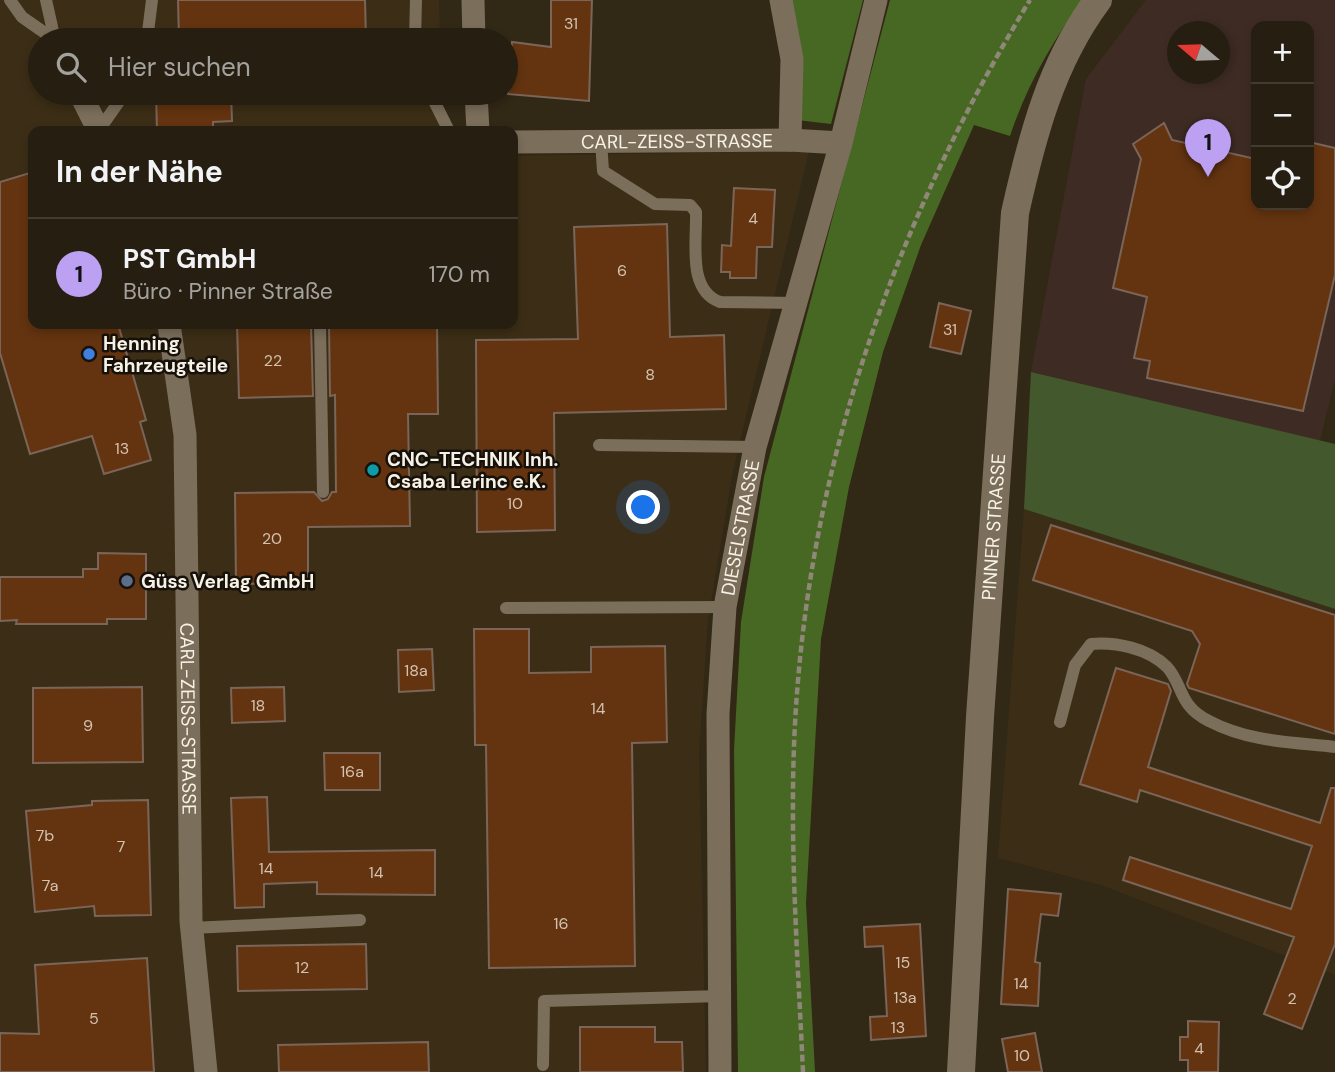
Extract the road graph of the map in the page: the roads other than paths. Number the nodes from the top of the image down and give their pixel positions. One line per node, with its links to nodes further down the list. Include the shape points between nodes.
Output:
1 (9, 0): 9 (lane)
2 (46, 0): 10 (lane)
3 (152, 0): 11 (lane)
4 (416, 0): 12 (lane)
5 (473, 0): 13 (street)
6 (781, 0): 22 (street, via 792,59)
7 (876, 0): 25 (street, DIESELSTRASSE)
8 (1098, 0): 42 (street, PINNER STRASSE, via 1054,76 1033,134 1015,213 979,716)
9 (38, 28)
10 (52, 28)
11 (148, 28)
12 (415, 28)
13 (474, 28)
14 (86, 105): 18 (street)
15 (117, 105): 19 (lane)
16 (436, 105): 20 (lane)
17 (477, 105): 21 (street)
18 (96, 126)
19 (102, 126)
20 (446, 126)
21 (478, 126)
22 (790, 140): 23 (street, CARL-ZEISS-STRASSE); 25 (street, CARL-ZEISS-STRASSE)
23 (601, 141): 24 (street, CARL-ZEISS-STRASSE); 26 (lane, via 603,171 655,204 690,205 696,212 698,282 711,299)
24 (518, 142)
25 (841, 143): 26 (street, DIESELSTRASSE)
26 (797, 303): 30 (street, DIESELSTRASSE)
27 (170, 329): 37 (street, CARL-ZEISS-STRASSE, via 185,435)
28 (320, 329): 31 (lane)
29 (599, 444): 30 (lane)
30 (755, 447): 32 (street, DIESELSTRASSE)
31 (323, 492)
32 (725, 607): 33 (lane); 38 (street, DIESELSTRASSE, via 718,714)
33 (506, 608)
34 (1060, 722): 35 (lane, via 1075,665 1091,644 1110,642 1149,655 1168,668 1180,696 1207,721 1275,743)
35 (1335, 747)
36 (360, 920): 37 (lane)
37 (191, 928): 40 (street, CARL-ZEISS-STRASSE)
38 (721, 996): 39 (lane, via 544,1001); 41 (street, DIESELSTRASSE)
39 (543, 1065)
40 (206, 1072)
41 (720, 1072)
42 (961, 1072)

